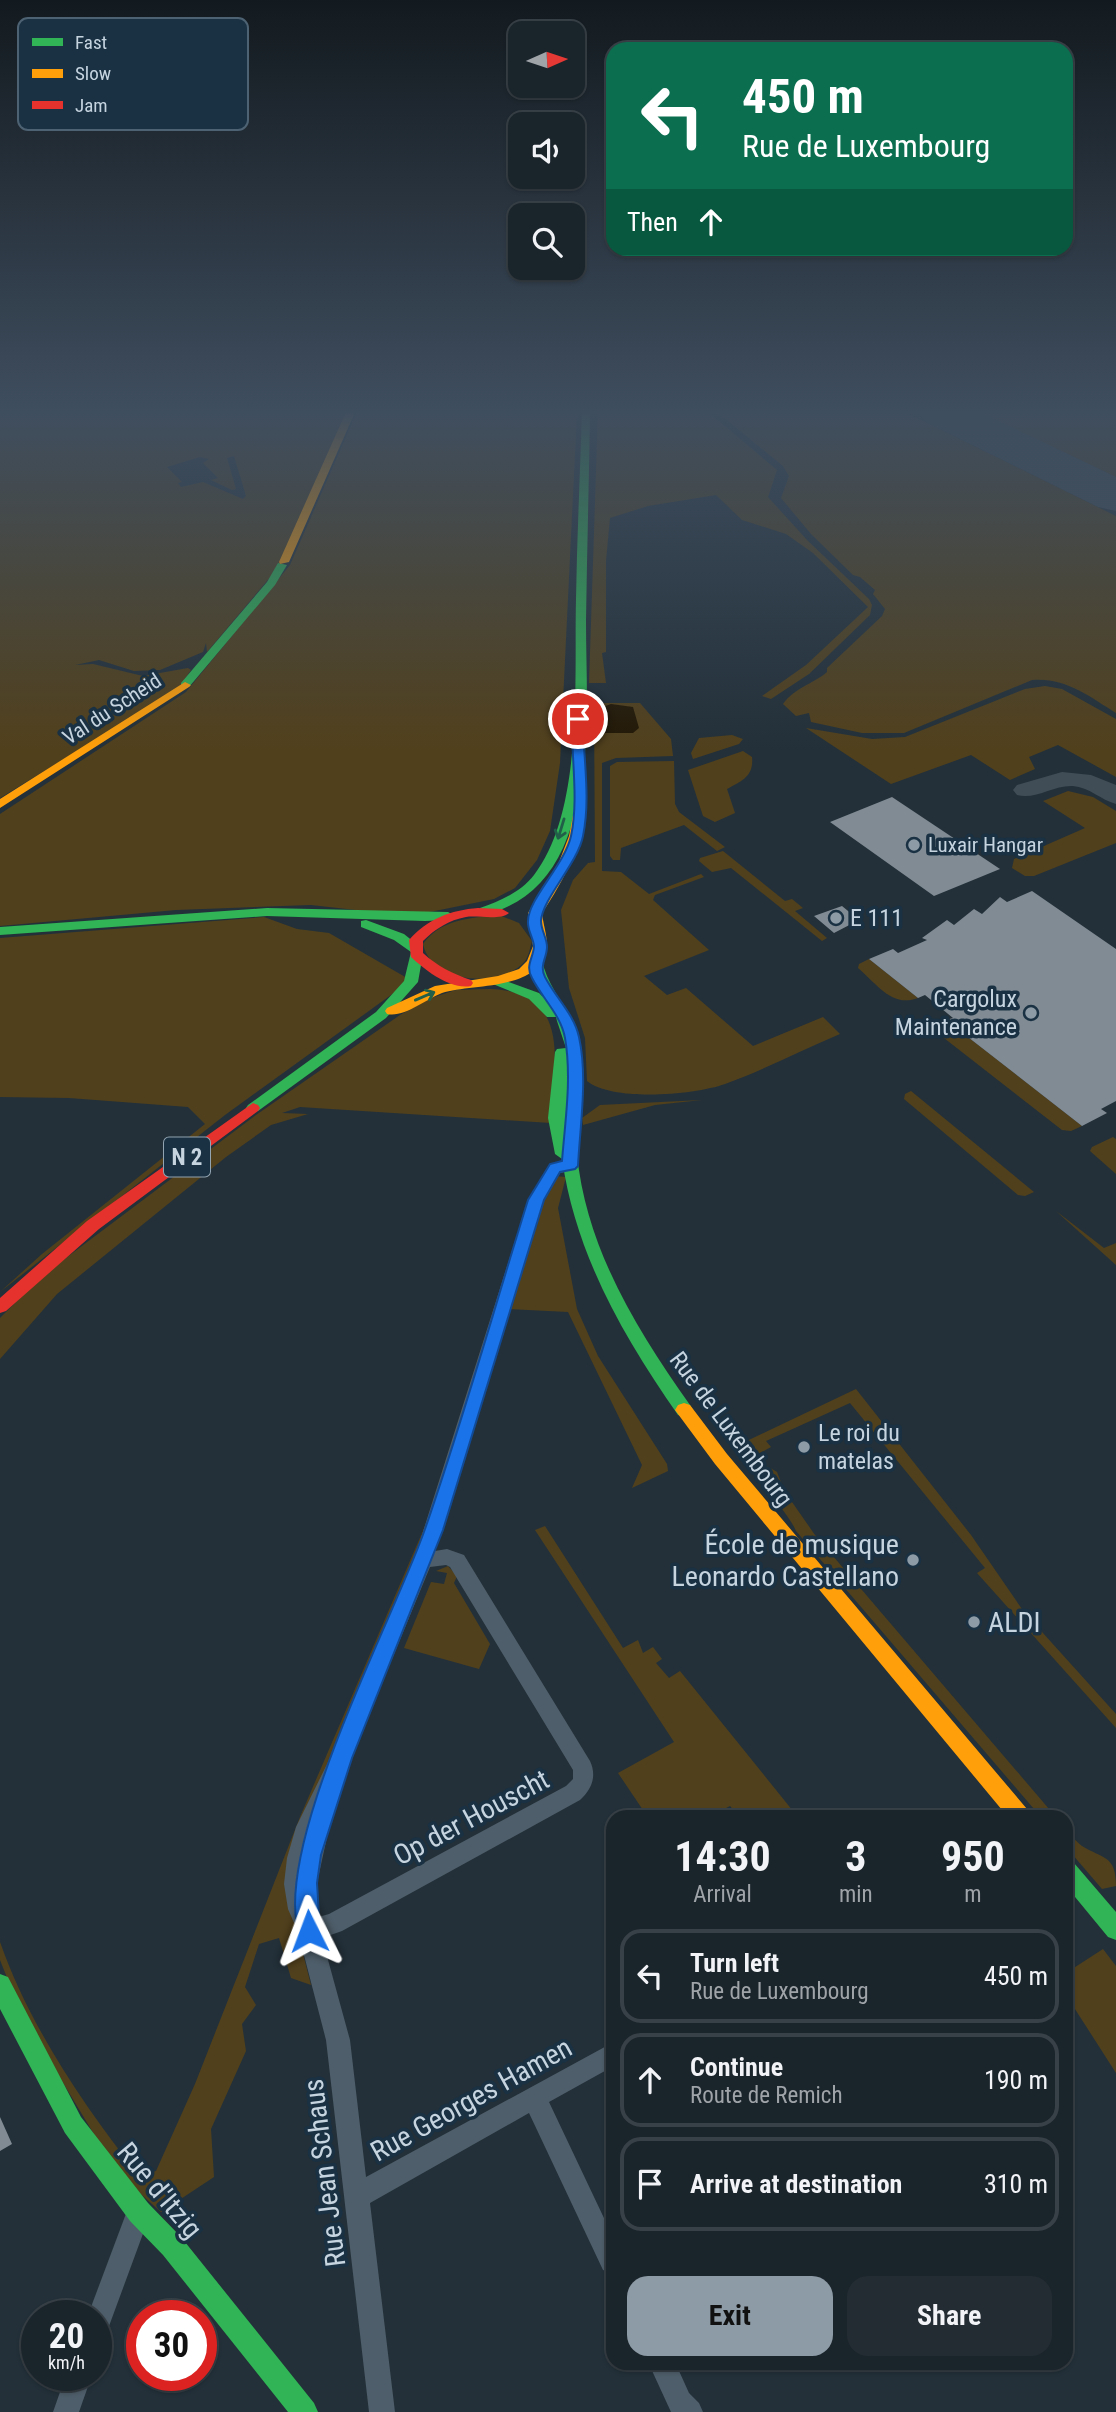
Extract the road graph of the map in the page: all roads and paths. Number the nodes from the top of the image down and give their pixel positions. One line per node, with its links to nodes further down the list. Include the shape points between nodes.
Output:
1 (300, 525): 4 (main road, Val du Scheid, via 271,583 181,690)
2 (583, 525): 3 (main road)
3 (576, 763): 5 (main road, one-way to 5, via 553,853 527,892 514,902); 9 (main road, via 581,793 577,838 556,881 538,904 534,922)
4 (0, 804)
5 (485, 911): 7 (main road); 9 (main road, via 520,920)
6 (309, 912): 7 (main road, via 397,919); 8 (main road); 10 (main road, via 385,931)
7 (448, 916): 10 (main road, via 422,933)
8 (0, 931)
9 (538, 935): 11 (main road, via 541,948)
10 (415, 952): 13 (main road, via 430,970); 14 (main road, N 2, via 411,982)
11 (535, 960): 12 (main road, via 523,971); 16 (main road, Rue de Luxembourg, via 537,975 564,1015 572,1037)
12 (495, 982): 13 (main road); 15 (main road, via 534,996)
13 (471, 984): 14 (main road, N 2, one-way to 13, via 448,986)
14 (382, 1015): 18 (main road, N 2, via 93,1225)
15 (559, 1029): 16 (main road, via 567,1044 565,1085); 17 (main road, Rue de Luxembourg, via 562,1056 555,1118 563,1156)
16 (575, 1093): 17 (main road, Rue de Luxembourg)
17 (570, 1166): 19 (street, Rue Jean Schaus, via 555,1168 536,1200); 20 (main road, Rue de Luxembourg, via 591,1242 614,1296 676,1401)
18 (0, 1307)
19 (423, 1560): 23 (street, Rue Jean Schaus, via 341,1758 310,1855 306,1883); 23 (street, Op der Houscht, via 447,1557 457,1561 583,1768 584,1778 581,1787 561,1800 334,1923)
20 (1015, 1810)
21 (1073, 1878): 22 (main road)
22 (1116, 1930)
23 (309, 1931): 27 (street, Rue Jean Schaus, via 338,2040)
24 (0, 1985): 28 (main road, Rue d'Itzig, via 73,2125)
25 (606, 2057): 26 (street, Rue Georges Hamen)
26 (534, 2098): 27 (street, Rue Georges Hamen); 29 (street)
27 (358, 2196): 35 (street, Rue Jean Schaus)
28 (139, 2212): 30 (street); 34 (main road, Rue d'Itzig, via 173,2246)
29 (606, 2248)
30 (106, 2300)
31 (665, 2370): 36 (street)
32 (73, 2391): 33 (street)
33 (66, 2412)
34 (305, 2412)
35 (382, 2412)
36 (690, 2412)

